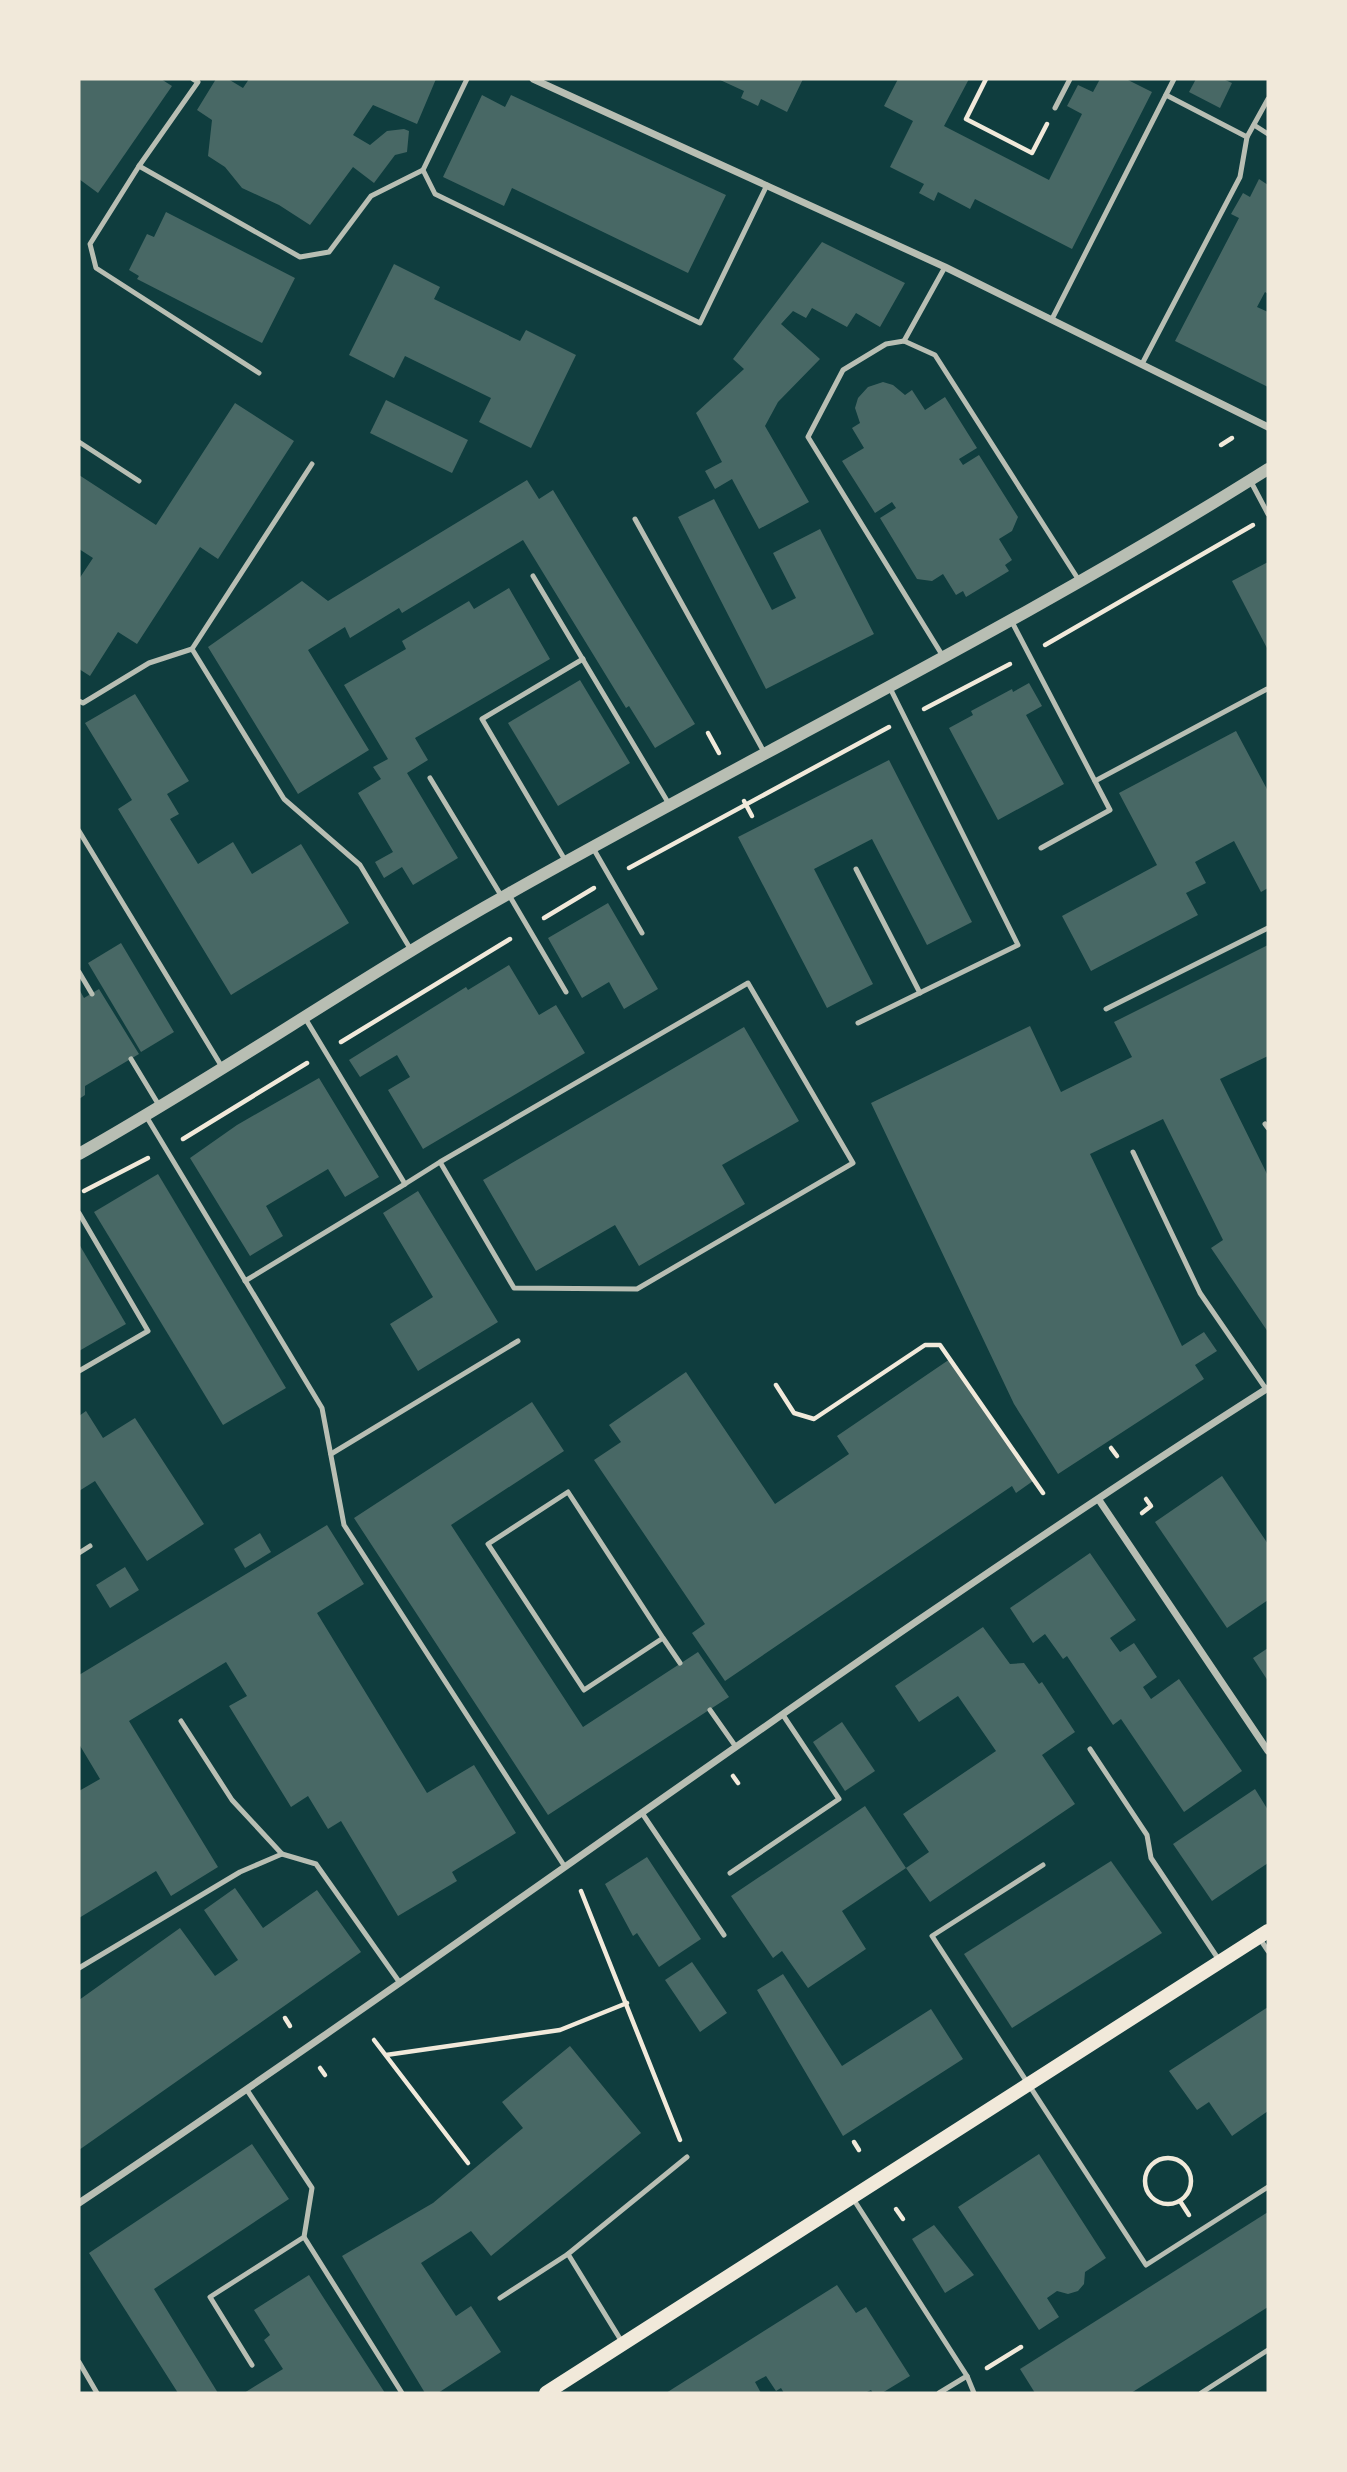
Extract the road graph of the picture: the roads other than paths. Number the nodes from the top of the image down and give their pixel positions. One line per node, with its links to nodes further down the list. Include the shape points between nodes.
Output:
1 (192, 79): 12 (lane, via 198,82)
2 (467, 79): 13 (lane)
3 (533, 79): 14 (street)
4 (1070, 79): 8 (lane)
5 (1174, 79): 6 (lane)
6 (1166, 95): 11 (lane); 16 (lane)
7 (1268, 99): 9 (lane)
8 (1055, 108)
9 (1254, 125): 10 (lane); 11 (lane)
10 (1268, 134)
11 (1247, 137): 18 (lane, via 1240,177)
12 (139, 166): 13 (lane, via 300,257 330,252 371,195); 19 (lane, via 90,244 96,268)
13 (423, 170): 14 (lane, via 435,194 700,323)
14 (767, 185): 15 (street)
15 (945, 267): 16 (street); 17 (lane)
16 (1052, 319): 18 (street)
17 (904, 341): 29 (lane, via 935,355); 32 (lane, via 886,344 843,370 808,437)
18 (1142, 365): 20 (street)
19 (259, 373)
20 (1268, 427)
21 (79, 442): 25 (lane)
22 (312, 464): 31 (lane)
23 (1268, 469): 24 (street)
24 (1250, 480): 26 (lane); 29 (street)
25 (139, 481)
26 (1268, 514)
27 (635, 519): 37 (lane)
28 (533, 576): 33 (lane)
29 (1080, 582): 30 (street)
30 (1012, 622): 32 (street); 39 (lane)
31 (192, 649): 36 (lane, via 149,663 83,703); 49 (lane, via 284,799 360,865)
32 (945, 658): 34 (street)
33 (583, 659): 40 (lane); 44 (lane, via 482,719)
34 (890, 688): 37 (street); 52 (lane, via 1018,945)
35 (1267, 689): 39 (lane)
36 (79, 701)
37 (765, 754): 40 (street)
38 (430, 778): 46 (lane)
39 (1095, 781): 43 (lane, via 1110,810)
40 (670, 806): 42 (street)
41 (79, 831): 58 (lane)
42 (593, 847): 44 (street); 48 (lane)
43 (1041, 848)
44 (565, 862): 46 (street)
45 (856, 869): 52 (lane)
46 (505, 895): 49 (street); 51 (lane)
47 (1268, 928): 54 (lane)
48 (642, 933)
49 (412, 952): 55 (street)
50 (79, 972): 53 (lane)
51 (566, 992)
52 (920, 993): 56 (lane)
53 (92, 994)
54 (1106, 1009)
55 (304, 1018): 58 (street); 64 (lane)
56 (858, 1023)
57 (131, 1059): 59 (lane)
58 (223, 1068): 59 (street)
59 (160, 1108): 60 (street)
60 (146, 1116): 62 (street); 66 (lane)
61 (1133, 1152): 69 (lane, via 1200,1293)
62 (79, 1154)
63 (440, 1162): 63 (lane, via 514,1288 638,1289 853,1163 748,983); 64 (lane)
64 (405, 1184): 66 (lane)
65 (79, 1213): 68 (lane, via 148,1331)
66 (245, 1281): 70 (lane, via 322,1408)
67 (518, 1341): 70 (lane)
68 (79, 1371)
69 (1267, 1388): 71 (street)
70 (331, 1454): 85 (lane, via 344,1525)
71 (1098, 1500): 77 (street); 81 (street)
72 (90, 1546): 73 (lane)
73 (79, 1553)
74 (663, 1638): 74 (lane, via 584,1690 488,1544 568,1492); 75 (lane)
75 (680, 1663)
76 (709, 1710): 79 (lane)
77 (783, 1715): 79 (street); 86 (lane, via 838,1799)
78 (181, 1721): 83 (lane, via 232,1800)
79 (736, 1747): 82 (street)
80 (1090, 1749): 90 (lane, via 1147,1835 1151,1858)
81 (1268, 1751)
82 (642, 1813): 85 (street); 88 (lane)
83 (282, 1853): 91 (lane, via 240,1872); 92 (lane, via 316,1864)
84 (1043, 1864): 93 (lane, via 932,1936)
85 (565, 1867): 92 (street)
86 (730, 1873)
87 (1264, 1934): 89 (lane); 90 (main road)
88 (724, 1935)
89 (1268, 1951)
90 (1220, 1962): 93 (main road)
91 (79, 1968)
92 (400, 1983): 94 (street)
93 (1028, 2086): 96 (lane, via 1146,2266); 97 (main road)
94 (247, 2090): 98 (street); 99 (lane, via 312,2188)
95 (687, 2157): 100 (lane)
96 (1268, 2187)
97 (852, 2197): 102 (main road); 106 (lane)
98 (79, 2203)
99 (304, 2237): 105 (lane, via 210,2297); 108 (lane)
100 (568, 2254): 101 (lane); 102 (lane)
101 (500, 2298)
102 (624, 2344): 109 (main road)
103 (1268, 2350): 112 (lane)
104 (79, 2362): 107 (lane)
105 (252, 2365)
106 (967, 2376): 110 (lane); 111 (lane)
107 (97, 2393)
108 (402, 2393)
109 (546, 2393)
110 (939, 2393)
111 (974, 2393)
112 (1201, 2393)

